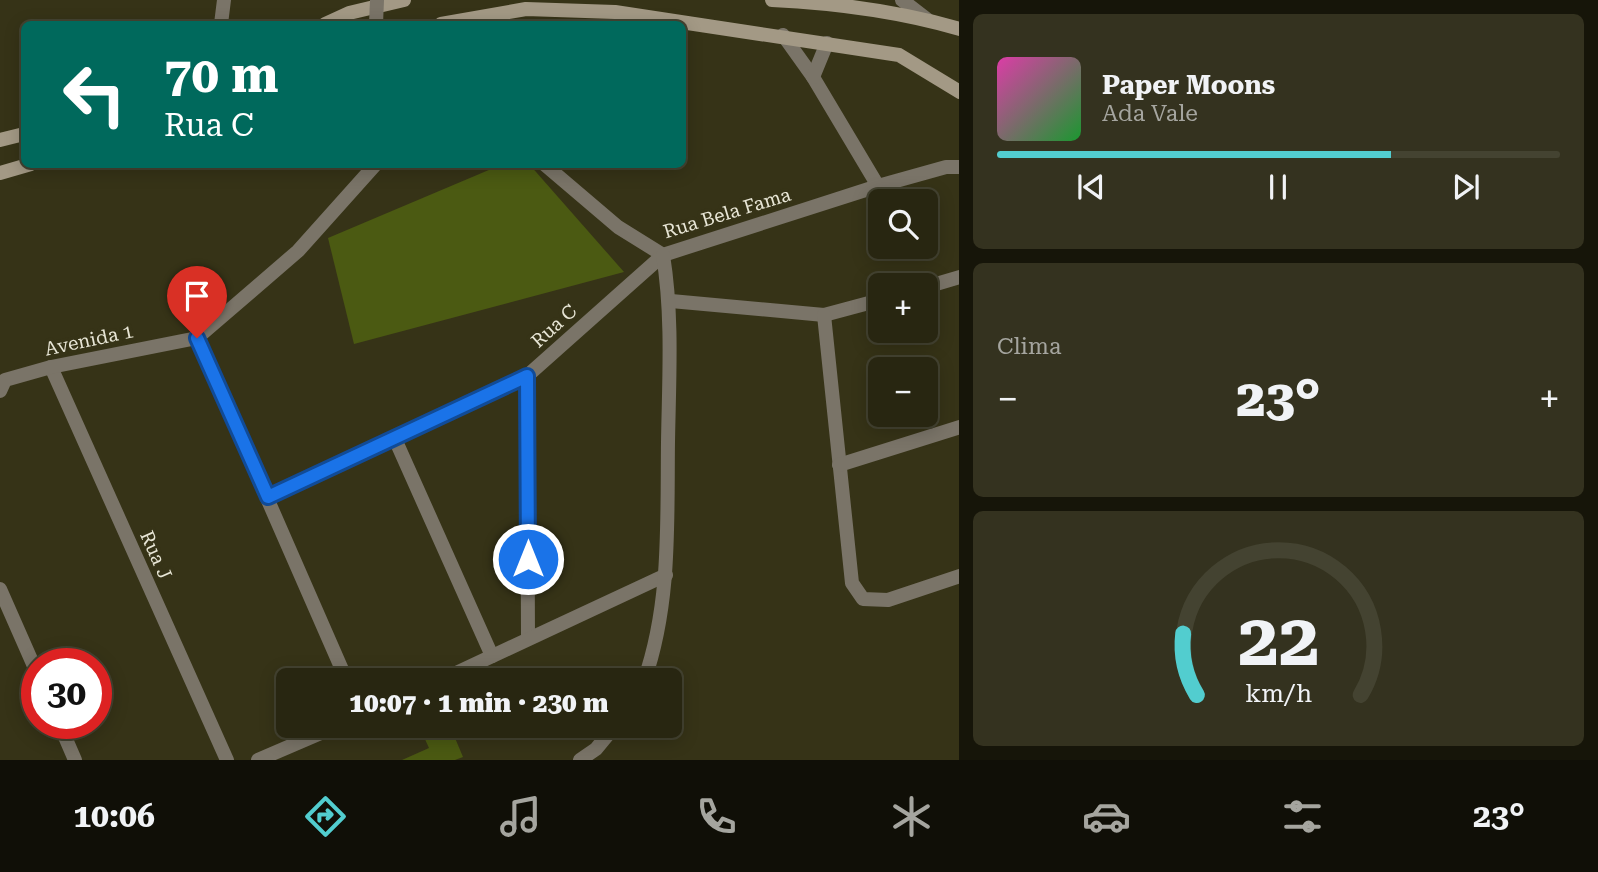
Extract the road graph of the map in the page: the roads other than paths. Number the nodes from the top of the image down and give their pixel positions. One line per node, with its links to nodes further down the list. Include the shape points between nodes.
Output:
1 (223, 0): 7 (street)
2 (377, 0): 9 (street, bridge)
3 (404, 0): 8 (main road)
4 (772, 0): 6 (main road, via 825,2)
5 (902, 0): 6 (street)
6 (928, 20): 13 (main road)
7 (220, 21)
8 (332, 21)
9 (376, 21)
10 (458, 21): 11 (main road, via 526,9 615,12)
11 (681, 21)
12 (686, 22): 14 (main road)
13 (959, 29)
14 (783, 35): 15 (main road); 16 (street)
15 (827, 43): 16 (street); 17 (main road, via 899,55)
16 (813, 77): 25 (street)
17 (959, 92)
18 (21, 135): 19 (main road)
19 (0, 140)
20 (21, 167): 24 (main road)
21 (953, 167): 25 (street, Rua Bela Fama)
22 (373, 168): 32 (street, Avenida 1, via 298,251)
23 (549, 168): 26 (street, Rua Bela Fama, via 618,227)
24 (0, 173)
25 (878, 186): 26 (street, Rua Bela Fama)
26 (663, 255): 29 (street); 34 (street, Rua C)
27 (959, 277): 28 (street)
28 (938, 283)
29 (671, 301): 31 (street); 40 (street)
30 (868, 303): 31 (street)
31 (824, 316): 38 (street)
32 (197, 338): 33 (street, Avenida 1); 39 (street)
33 (51, 367): 35 (street, Avenida 1); 53 (street, Rua J)
34 (527, 376): 37 (street, Rua C); 43 (street)
35 (2, 383)
36 (959, 427): 38 (street)
37 (395, 439): 39 (street, Rua C); 45 (street)
38 (839, 465): 41 (street, via 852,583 863,599 888,600)
39 (268, 497): 46 (street)
40 (666, 575): 43 (street); 48 (street, via 658,642)
41 (959, 576)
42 (0, 589): 44 (street)
43 (528, 638): 45 (street)
44 (26, 648)
45 (492, 656): 47 (street)
46 (341, 668)
47 (467, 668)
48 (649, 668)
49 (309, 738): 54 (street)
50 (605, 738): 55 (street)
51 (65, 739): 52 (street)
52 (75, 760)
53 (227, 760)
54 (258, 760)
55 (580, 760)

